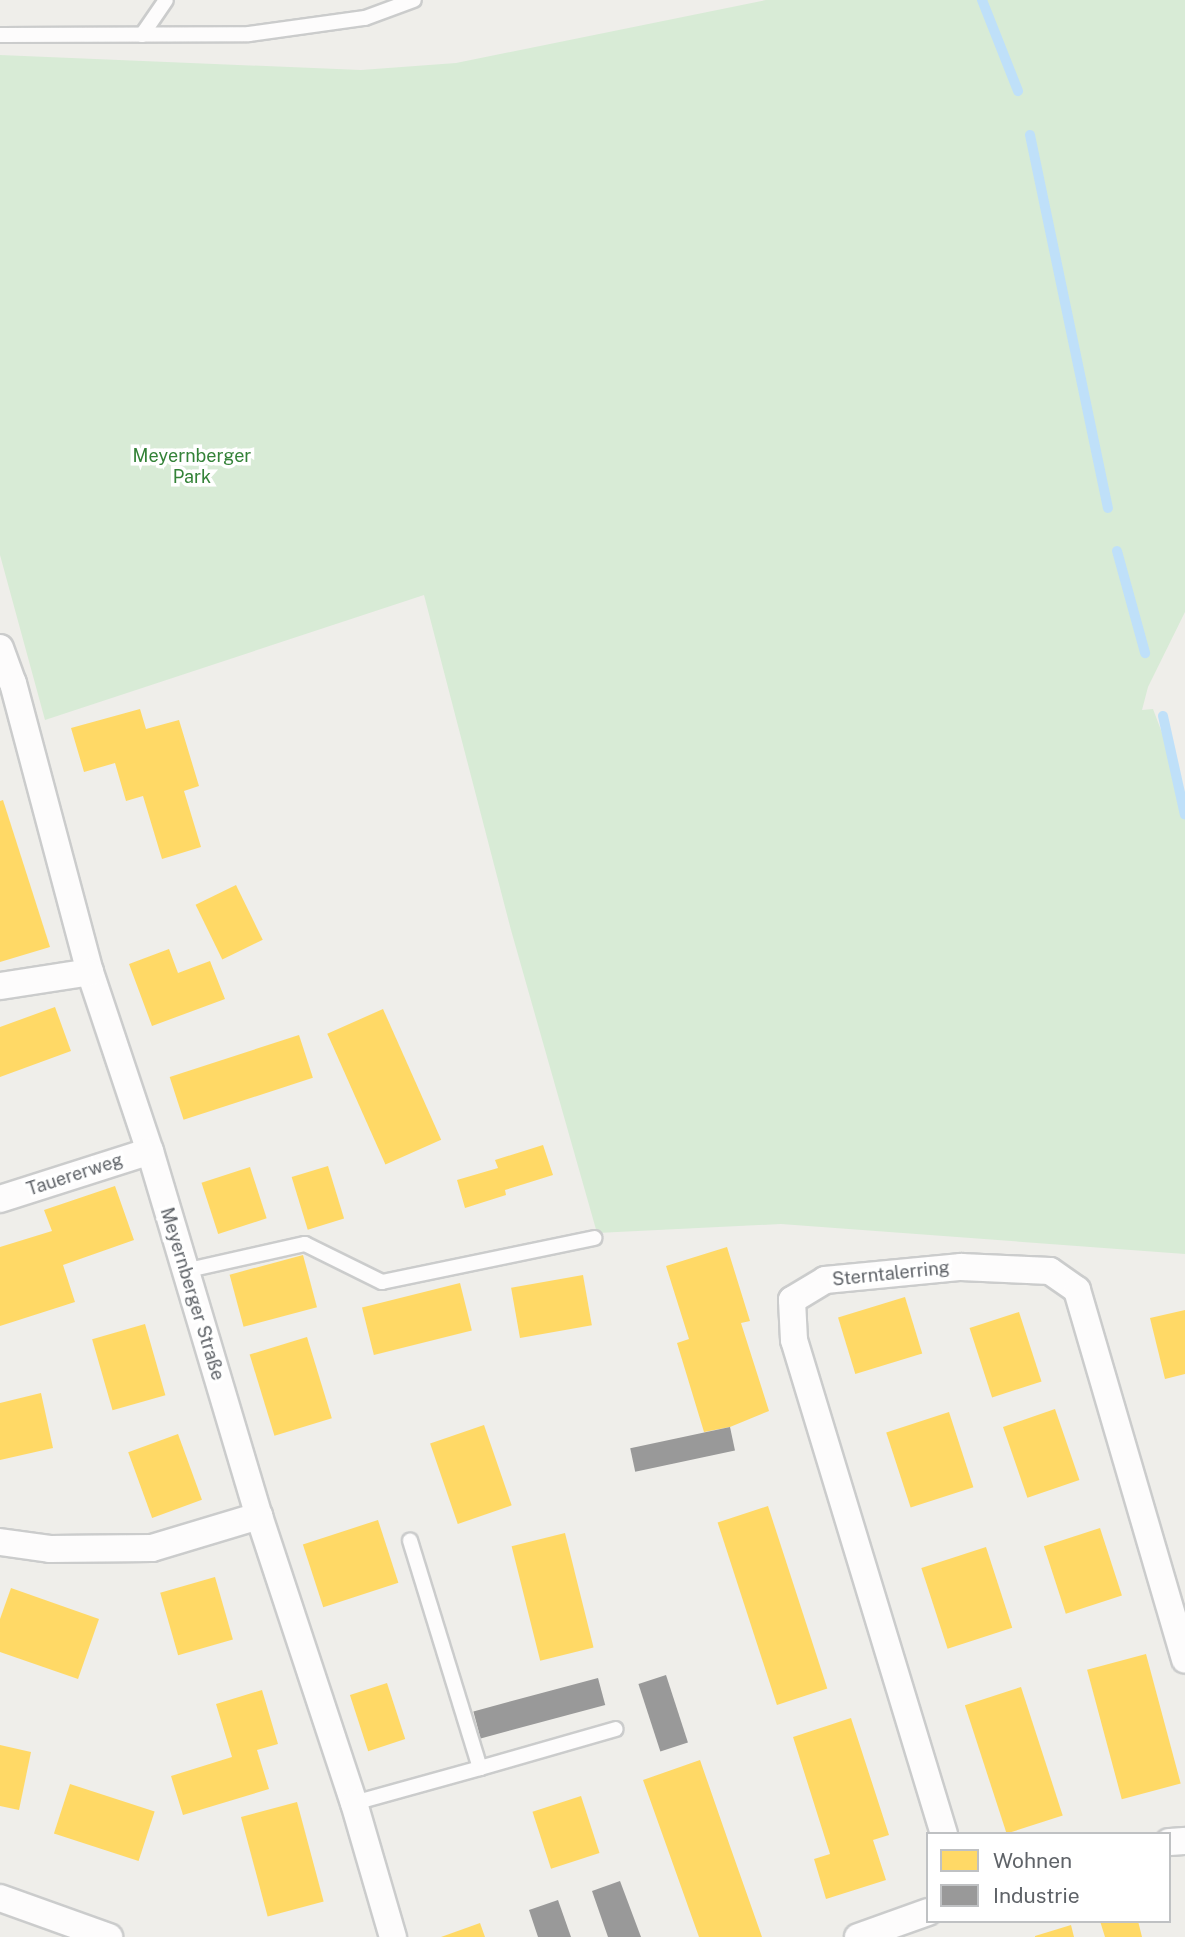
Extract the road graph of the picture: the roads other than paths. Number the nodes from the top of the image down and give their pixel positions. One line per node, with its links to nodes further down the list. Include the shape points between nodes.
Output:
1 (166, 0): 3 (lane)
2 (414, 0): 3 (lane, via 365,18 249,34)
3 (142, 34): 4 (lane)
4 (0, 36)
5 (0, 648): 6 (street, Meyernberger Straße)
6 (90, 972): 7 (street); 8 (street, Meyernberger Straße)
7 (0, 986)
8 (150, 1152): 9 (street, Tauererweg); 11 (street, Meyernberger Straße)
9 (0, 1199)
10 (594, 1238): 11 (lane, via 382,1282 305,1244)
11 (184, 1271): 12 (street, Meyernberger Straße)
12 (259, 1516): 14 (street, via 152,1548 50,1549); 18 (street, Meyernberger Straße)
13 (410, 1541): 17 (lane)
14 (0, 1542)
15 (1185, 1660): 19 (street, Sterntalerring, via 1077,1290 1050,1271 961,1267 825,1280 792,1300 794,1340)
16 (617, 1729): 17 (lane)
17 (480, 1768): 18 (lane)
18 (354, 1803): 23 (street, Meyernberger Straße)
19 (943, 1832)
20 (0, 1898): 22 (street)
21 (926, 1913): 24 (street)
22 (109, 1937)
23 (393, 1937)
24 (858, 1937)

